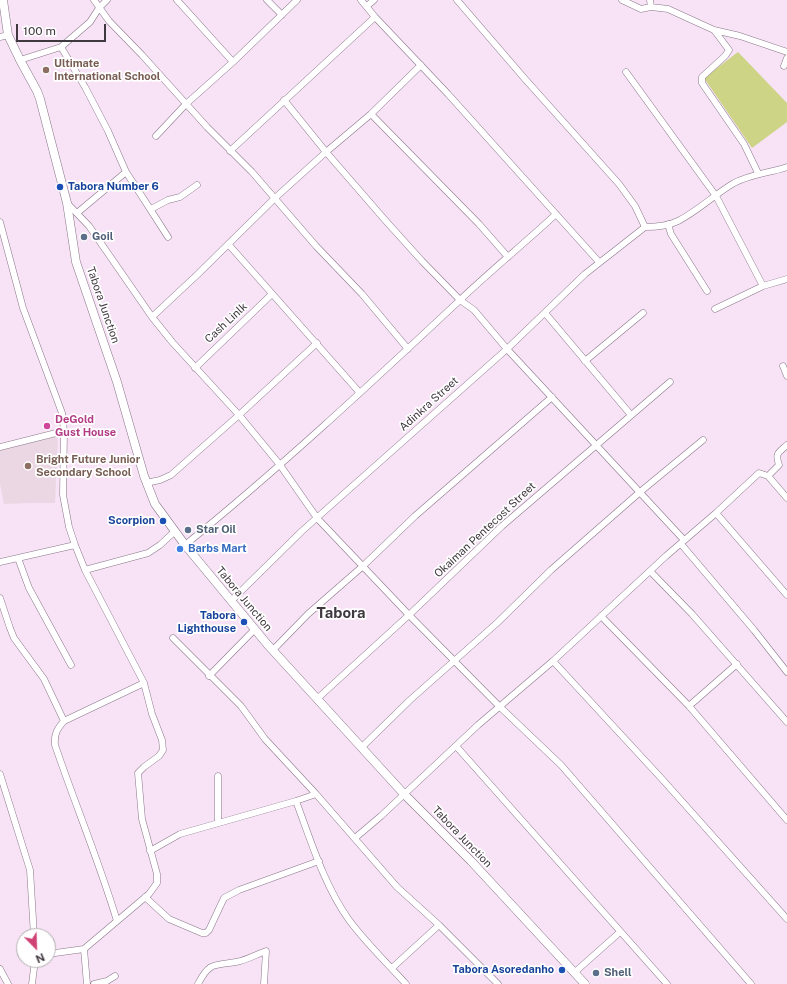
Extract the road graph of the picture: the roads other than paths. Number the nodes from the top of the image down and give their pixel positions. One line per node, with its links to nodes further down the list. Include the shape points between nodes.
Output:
1 (3, 0): 18 (street, Tabora Junction)
2 (94, 0): 14 (street)
3 (107, 0): 14 (street)
4 (177, 0): 23 (street)
5 (267, 0): 15 (street)
6 (297, 0): 15 (street)
7 (361, 0): 12 (street)
8 (374, 0): 12 (street)
9 (457, 0): 45 (street, via 619,184 635,206)
10 (622, 0): 13 (street, via 642,9)
11 (650, 0): 13 (street)
12 (367, 6): 16 (street)
13 (651, 7): 17 (street, via 668,9)
14 (99, 8): 19 (street, via 90,22); 28 (street)
15 (282, 15): 23 (street)
16 (376, 17): 24 (street); 27 (street)
17 (714, 30): 20 (street); 35 (street, via 729,50 702,77 702,83 744,144)
18 (4, 36): 22 (street, Tabora Junction)
19 (61, 47): 22 (street); 34 (street, via 108,131)
20 (787, 52)
21 (787, 58): 25 (street)
22 (20, 60): 39 (street, Tabora Junction, via 40,99)
23 (233, 62): 28 (street)
24 (421, 65): 29 (street); 42 (street)
25 (784, 66)
26 (626, 72): 37 (street)
27 (284, 100): 31 (street); 32 (street)
28 (186, 104): 30 (street); 31 (street)
29 (371, 114): 32 (street); 48 (street)
30 (156, 136)
31 (230, 151): 38 (street)
32 (326, 152): 38 (street); 54 (street)
33 (787, 167): 35 (street)
34 (126, 172): 40 (street); 41 (street)
35 (758, 173): 37 (street)
36 (197, 185): 40 (street, via 180,197)
37 (716, 196): 44 (street, via 678,221); 51 (street)
38 (275, 198): 47 (street); 61 (street)
39 (67, 203): 41 (street); 78 (street, Tabora Junction, via 76,262 117,382)
40 (151, 209): 46 (street)
41 (77, 213): 58 (street, via 90,226)
42 (556, 214): 48 (street); 49 (street)
43 (0, 222): 71 (street, via 23,308 62,413)
44 (667, 225): 45 (street); 52 (street)
45 (645, 226): 49 (street, Adinkra Street)
46 (168, 237)
47 (229, 245): 53 (street); 58 (street)
48 (508, 257): 54 (street)
49 (598, 262): 56 (street, Adinkra Street)
50 (787, 278): 51 (street)
51 (763, 286): 55 (street)
52 (707, 291)
53 (272, 294): 59 (street); 64 (street, Cash Linlk)
54 (460, 300): 60 (street, via 474,310); 61 (street)
55 (715, 309)
56 (545, 312): 60 (street, Adinkra Street); 62 (street)
57 (643, 313): 62 (street)
58 (152, 317): 64 (street)
59 (316, 343): 67 (street); 69 (street)
60 (507, 348): 68 (street); 82 (street, Adinkra Street)
61 (408, 349): 67 (street)
62 (585, 361): 70 (street)
63 (784, 366): 65 (street)
64 (195, 368): 69 (street)
65 (787, 376)
66 (670, 382): 70 (street, Okaiman Pentecost Street)
67 (360, 393): 76 (street)
68 (552, 397): 73 (street); 89 (street, via 432,501)
69 (239, 415): 76 (street); 78 (street, via 171,474)
70 (631, 415): 73 (street, Okaiman Pentecost Street)
71 (64, 431): 75 (street); 85 (street, via 63,496)
72 (703, 440): 79 (street)
73 (596, 445): 79 (street); 95 (street, Okaiman Pentecost Street, via 502,526)
74 (787, 445): 77 (street, via 777,454 779,466)
75 (0, 447)
76 (280, 465): 82 (street); 86 (street)
77 (769, 475): 80 (street); 81 (street, via 759,473)
78 (146, 483): 83 (street, Tabora Junction, via 155,504)
79 (640, 492): 84 (street); 100 (street, via 551,570)
80 (787, 498)
81 (716, 513): 84 (street); 92 (street)
82 (318, 518): 89 (street); 94 (street, Adinkra Street)
83 (174, 532): 86 (street, Tabora Junction); 90 (street, via 148,553)
84 (683, 542): 91 (street); 104 (street)
85 (75, 545): 87 (street); 90 (street)
86 (185, 545): 94 (street, Tabora Junction)
87 (18, 558): 88 (street); 103 (street, via 29,588)
88 (0, 562)
89 (363, 566): 95 (street); 99 (street, via 308,614)
90 (86, 570): 106 (street)
91 (650, 571): 96 (street); 102 (street)
92 (787, 595)
93 (0, 598): 110 (street, via 14,638 44,679)
94 (231, 601): 97 (street, Tabora Junction)
95 (409, 615): 100 (street); 107 (street, Okaiman Pentecost Street)
96 (601, 616): 101 (street); 109 (street)
97 (255, 629): 99 (street, Tabora Junction); 105 (street)
98 (173, 638): 105 (street)
99 (273, 650): 107 (street, Tabora Junction)
100 (454, 661): 108 (street); 113 (street)
101 (553, 661): 108 (street); 125 (street)
102 (737, 664): 109 (street); 111 (street)
103 (71, 665)
104 (787, 672)
105 (209, 676): 116 (street, via 241,706 265,739)
106 (144, 682): 110 (street); 122 (street, via 163,750 138,773 142,819)
107 (318, 698): 113 (street, Tabora Junction)
108 (498, 706): 112 (street); 147 (street, via 561,765)
109 (689, 706): 119 (street)
110 (64, 721): 126 (street, via 57,729 55,745)
111 (787, 722)
112 (456, 746): 117 (street); 129 (street)
113 (362, 747): 117 (street, Tabora Junction)
114 (0, 774): 128 (street, via 30,870)
115 (218, 776): 120 (street)
116 (316, 794): 118 (street); 121 (street)
117 (404, 794): 121 (street); 135 (street, Tabora Junction, via 472,861)
118 (296, 801): 120 (street); 123 (street)
119 (787, 820)
120 (218, 823): 122 (street, via 180,834)
121 (355, 838): 127 (street, via 397,887)
122 (150, 851): 124 (street, via 157,883)
123 (319, 861): 124 (street, via 239,890 224,898 206,933 169,919); 133 (street, via 349,920)
124 (145, 897): 126 (street)
125 (787, 919)
126 (117, 920): 130 (street)
127 (439, 925): 133 (street); 144 (street)
128 (34, 928)
129 (620, 932): 135 (street); 146 (street)
130 (84, 949): 131 (street); 139 (street)
131 (56, 953)
132 (33, 968): 138 (street)
133 (392, 968): 143 (street)
134 (0, 969): 137 (street)
135 (575, 972): 145 (street, Tabora Junction)
136 (115, 976): 140 (street, via 107,982)
137 (8, 984)
138 (32, 984)
139 (87, 984)
140 (94, 984)
141 (198, 984): 142 (street, via 208,968 216,964 236,962 266,951)
142 (264, 984)
143 (406, 984)
144 (498, 984)
145 (585, 984)
146 (667, 984)
147 (751, 984)

